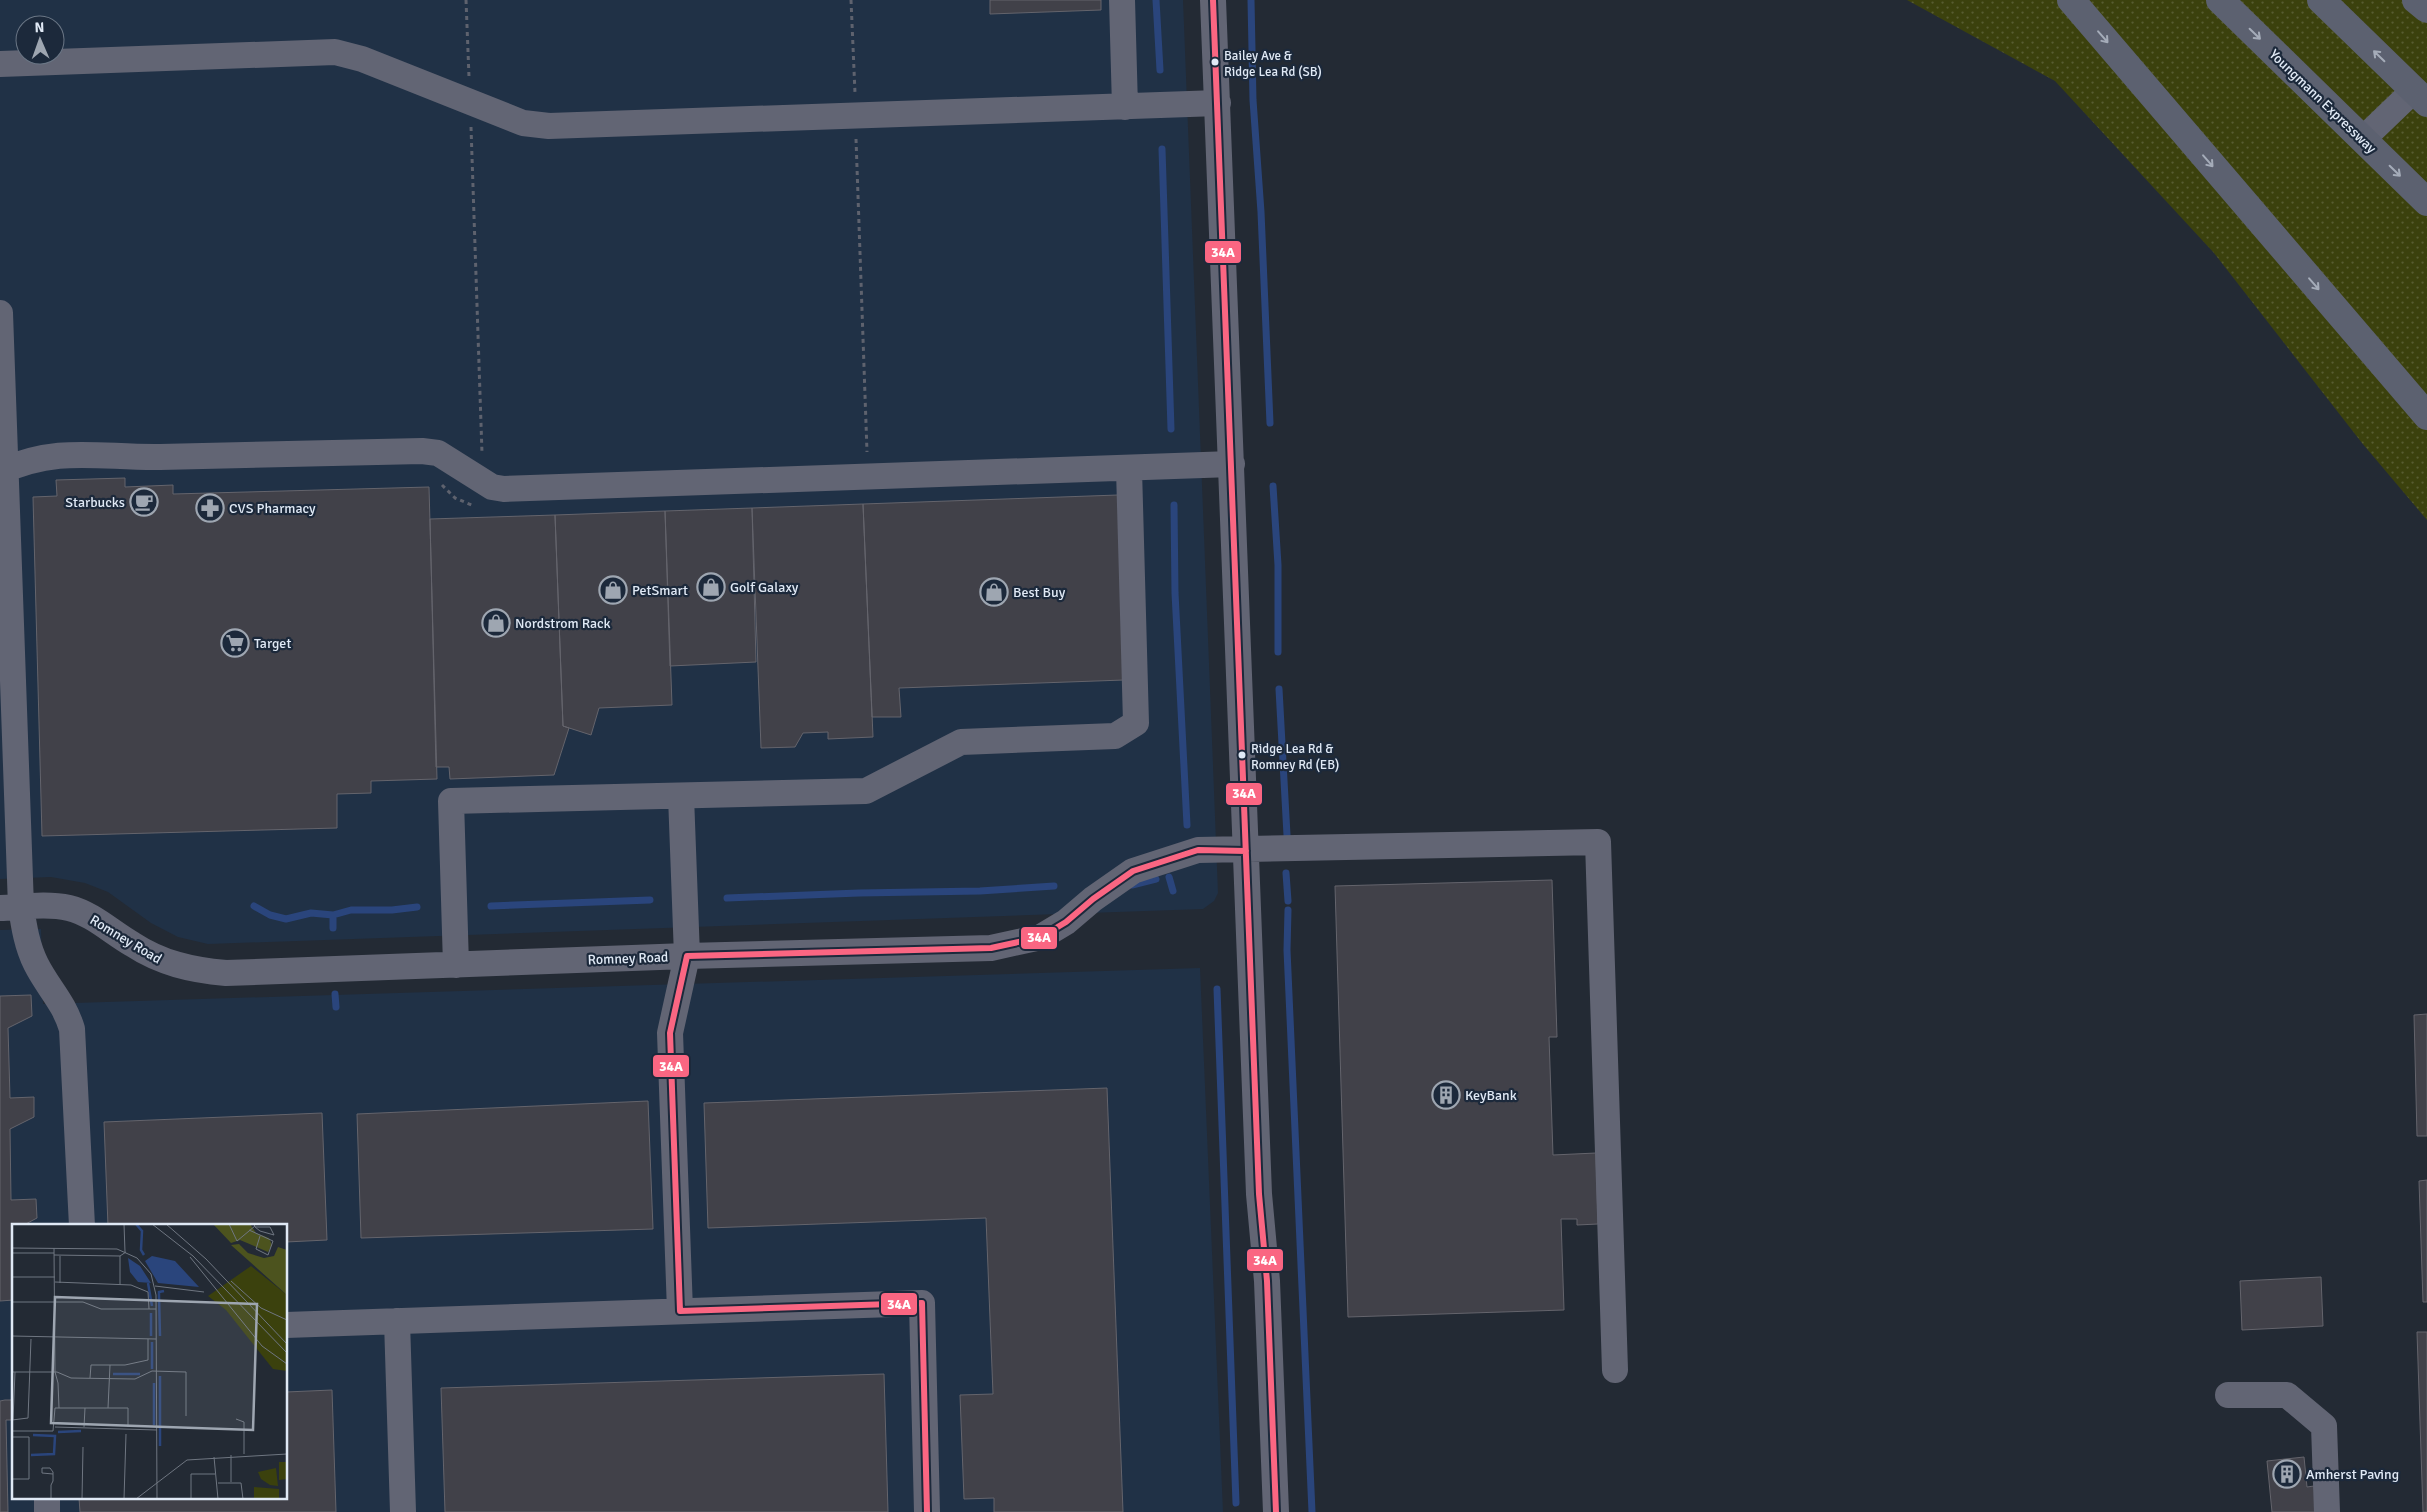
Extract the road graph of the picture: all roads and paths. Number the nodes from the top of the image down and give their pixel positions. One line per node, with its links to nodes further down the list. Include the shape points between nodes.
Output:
1 (466, 0): 11 (path)
2 (851, 0): 12 (path)
3 (1122, 0): 15 (street)
4 (1213, 0): 14 (street)
5 (2071, 0): 21 (highway, one-way to 21)
6 (2220, 0): 18 (highway, Youngmann Expressway, one-way to 18)
7 (2321, 0): 13 (highway, one-way to 7)
8 (2416, 0): 9 (highway)
9 (2427, 9)
10 (0, 64): 15 (street, via 335,52 362,58 523,123 549,126)
11 (469, 78)
12 (854, 94)
13 (2420, 96): 18 (street)
14 (1218, 103): 15 (street); 24 (street)
15 (1125, 106)
16 (471, 126): 23 (path)
17 (856, 130): 22 (path)
18 (2363, 139): 19 (highway, Youngmann Expressway, one-way to 19)
19 (2427, 202)
20 (0, 313): 26 (street)
21 (2427, 416)
22 (867, 455)
23 (482, 460)
24 (1232, 464): 25 (street); 28 (street)
25 (1129, 468): 26 (street, via 504,489 492,487 438,453 422,451 155,457 68,453 24,461); 27 (street, via 1136,723 1115,736 961,742 866,791)
26 (3, 471): 29 (street)
27 (681, 796): 30 (street); 31 (street, via 451,801)
28 (1246, 850): 30 (street, Romney Road, via 1198,850 1133,871 1041,938 991,948); 36 (street, Romney Road, via 1598,842); 40 (street, via 1259,1194 1267,1281)
29 (11, 907): 31 (street, Romney Road, via 51,906 86,914 150,954 195,970 226,973); 32 (street, via 36,964 67,1011 72,1029)
30 (687, 956): 31 (street, Romney Road); 33 (street, via 670,1034)
31 (456, 965)
32 (82, 1224)
33 (680, 1311): 34 (street); 39 (street, via 922,1303)
34 (397, 1321): 35 (street); 38 (street)
35 (288, 1325)
36 (1615, 1370)
37 (2228, 1395): 41 (street, via 2288,1395 2324,1426)
38 (403, 1512)
39 (927, 1512)
40 (1276, 1512)
41 (2327, 1512)

